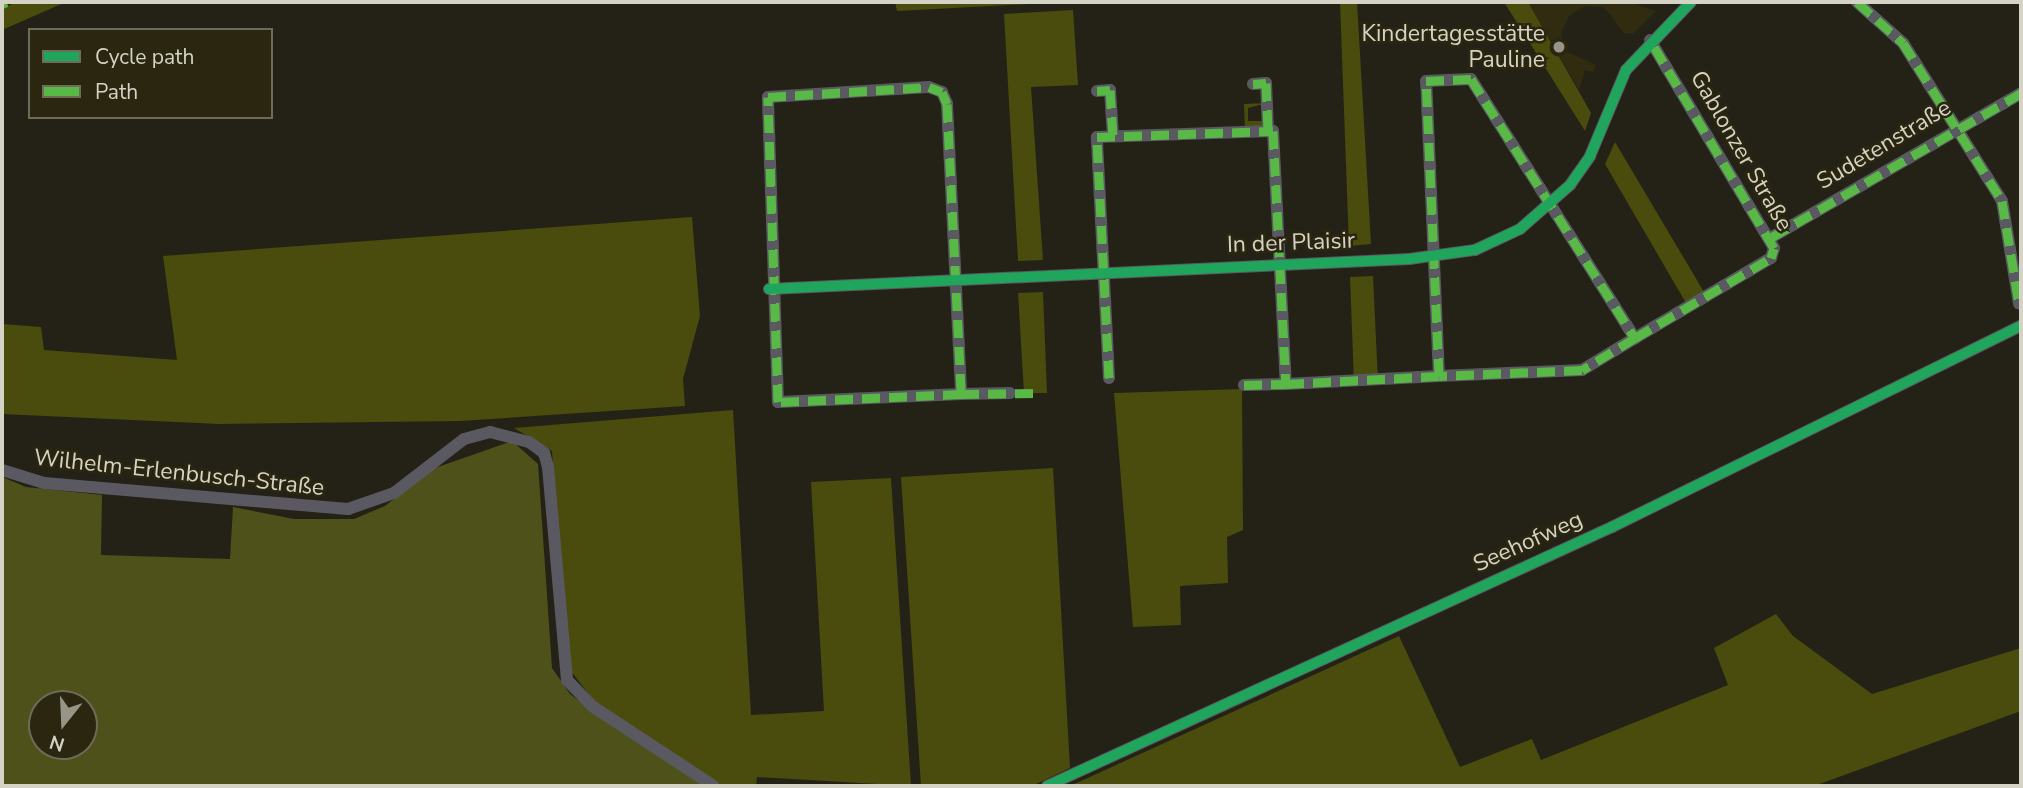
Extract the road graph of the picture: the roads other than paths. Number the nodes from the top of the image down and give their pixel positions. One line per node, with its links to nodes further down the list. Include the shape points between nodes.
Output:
1 (1691, 2): 3 (street, In der Plaisir)
2 (1857, 2): 7 (street, via 1903,43)
3 (1650, 40): 10 (street, In der Plaisir, via 1626,70 1582,170); 11 (street, Gablonzer Straße)
4 (1253, 84): 8 (street, via 1266,83)
5 (1097, 91): 9 (street, via 1110,90)
6 (2021, 93): 7 (street, Sudetenstraße)
7 (1957, 125): 11 (street, Sudetenstraße); 17 (street, via 2002,201)
8 (1268, 131): 9 (street); 13 (street)
9 (1112, 136): 14 (street, via 1097,137)
10 (1550, 205): 12 (street, In der Plaisir, via 1501,240); 12 (street, via 1480,86 1471,79 1426,81); 19 (street)
11 (1772, 237): 19 (street, Gablonzer Straße, via 1771,257)
12 (1433, 258): 13 (street, In der Plaisir); 20 (street)
13 (1280, 265): 14 (street, In der Plaisir); 22 (street)
14 (1104, 272): 15 (street, In der Plaisir); 21 (street)
15 (955, 279): 16 (street, In der Plaisir); 16 (street, via 942,92 779,93 768,97 765,109); 25 (street)
16 (771, 289): 25 (street, via 778,402)
17 (2019, 304)
18 (2021, 326): 28 (street, Seehofweg, via 1612,527)
19 (1635, 338): 20 (street, via 1581,370)
20 (1439, 376): 22 (street)
21 (1109, 378)
22 (1286, 384): 23 (street)
23 (1244, 385)
24 (1010, 393): 25 (street)
25 (961, 394)
26 (2, 470): 27 (street, Wilhelm-Erlenbusch-Straße, via 44,483 348,509 394,493 464,439 490,432 529,442 548,467 567,680 592,706)
27 (714, 786)
28 (1047, 786)

